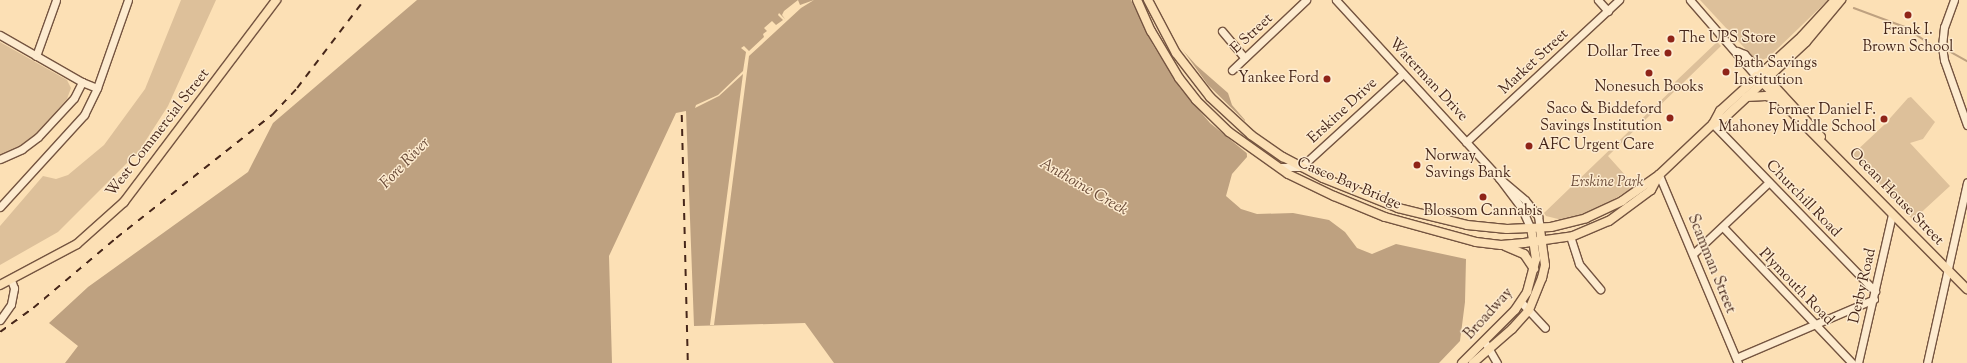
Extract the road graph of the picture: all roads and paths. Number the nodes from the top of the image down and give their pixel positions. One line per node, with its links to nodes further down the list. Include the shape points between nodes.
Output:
1 (56, 0): 17 (street)
2 (128, 0): 24 (street)
3 (276, 0): 50 (main road, West Commercial Street, via 124,202 77,244)
4 (1138, 0): 32 (main road, Casco Bay Bridge, via 1164,55 1196,100 1244,144)
5 (1148, 0): 33 (main road, Casco Bay Bridge, via 1169,41 1201,87 1235,121 1283,157)
6 (1306, 0): 18 (street, E Street)
7 (1336, 0): 20 (street, Waterman Drive)
8 (1598, 0): 14 (street)
9 (1620, 0): 14 (street, Market Street)
10 (1690, 0): 21 (street, via 1737,51 1744,54)
11 (1835, 0): 21 (main road, via 1802,36)
12 (1841, 0): 22 (main road, via 1820,27)
13 (1954, 0): 28 (street, via 1944,27 1942,47 1944,60)
14 (1608, 11): 29 (street, Market Street)
15 (1222, 31): 18 (street)
16 (0, 35): 17 (street)
17 (36, 56): 23 (street)
18 (1245, 58): 19 (street, E Street)
19 (1232, 70)
20 (1402, 74): 29 (street, Waterman Drive); 33 (street, Erskine Drive)
21 (1758, 74): 22 (main road, Ocean House Street); 27 (main road, via 1720,111)
22 (1765, 81): 25 (main road); 26 (main road, Ocean House Street); 30 (main road, Ocean House Street, via 1817,131)
23 (82, 82): 24 (street); 31 (street, via 74,98 38,137)
24 (97, 88): 38 (street, via 79,122)
25 (1746, 97): 26 (main road, via 1766,96); 27 (main road, via 1721,121)
26 (1777, 99): 30 (main road, Ocean House Street)
27 (1712, 124): 34 (main road); 36 (street, Churchill Road)
28 (1967, 125)
29 (1466, 142): 35 (street, Waterman Drive)
30 (1825, 145): 39 (main road, Ocean House Street)
31 (0, 159)
32 (1276, 167): 33 (street); 46 (main road, Casco Bay Bridge, via 1334,196 1386,217 1465,239)
33 (1301, 167): 42 (main road, Casco Bay Bridge, via 1352,191 1421,214 1490,228)
34 (1660, 175): 41 (main road, via 1599,213 1567,224); 43 (main road, via 1651,190 1618,216); 47 (street, Scamman Street)
35 (1499, 178): 41 (street, Waterman Drive, via 1525,200 1538,216); 42 (street, Waterman Drive, via 1522,209)
36 (1769, 182): 40 (street); 54 (street, Churchill Road)
37 (1967, 182): 48 (street)
38 (0, 207)
39 (1892, 214): 48 (main road, Ocean House Street); 54 (street, Derby Road)
40 (1723, 227): 47 (street); 59 (street, Plymouth Road)
41 (1540, 228): 42 (main road); 44 (main road, Waterman Drive)
42 (1531, 229): 45 (main road, Waterman Drive)
43 (1570, 236): 44 (main road); 52 (street, via 1579,264)
44 (1543, 240): 45 (main road); 57 (main road, Broadway, via 1545,255 1542,278)
45 (1534, 242): 46 (main road, Casco Bay Bridge); 49 (main road, Broadway)
46 (1501, 245): 49 (main road, via 1524,254)
47 (1694, 253): 62 (street, Scamman Street)
48 (1947, 269): 53 (main road, Ocean House Street); 68 (street)
49 (1534, 270): 56 (main road, Broadway)
50 (11, 280): 51 (main road, West Commercial Street); 58 (street, via 14,288 11,304)
51 (0, 285)
52 (1600, 289)
53 (1967, 289)
54 (1875, 291): 55 (street, Derby Road)
55 (1874, 299): 59 (street); 67 (street, Derby Road)
56 (1521, 302): 57 (street); 61 (main road, Broadway)
57 (1528, 310): 60 (street); 61 (main road, Broadway)
58 (0, 320)
59 (1815, 325): 62 (street); 66 (street, Plymouth Road)
60 (1545, 328)
61 (1487, 345): 63 (main road, Broadway); 64 (main road, Broadway); 65 (street)
62 (1737, 361)
63 (1462, 363)
64 (1473, 363)
65 (1497, 363)
66 (1852, 363)
67 (1858, 363)
68 (1927, 363)

